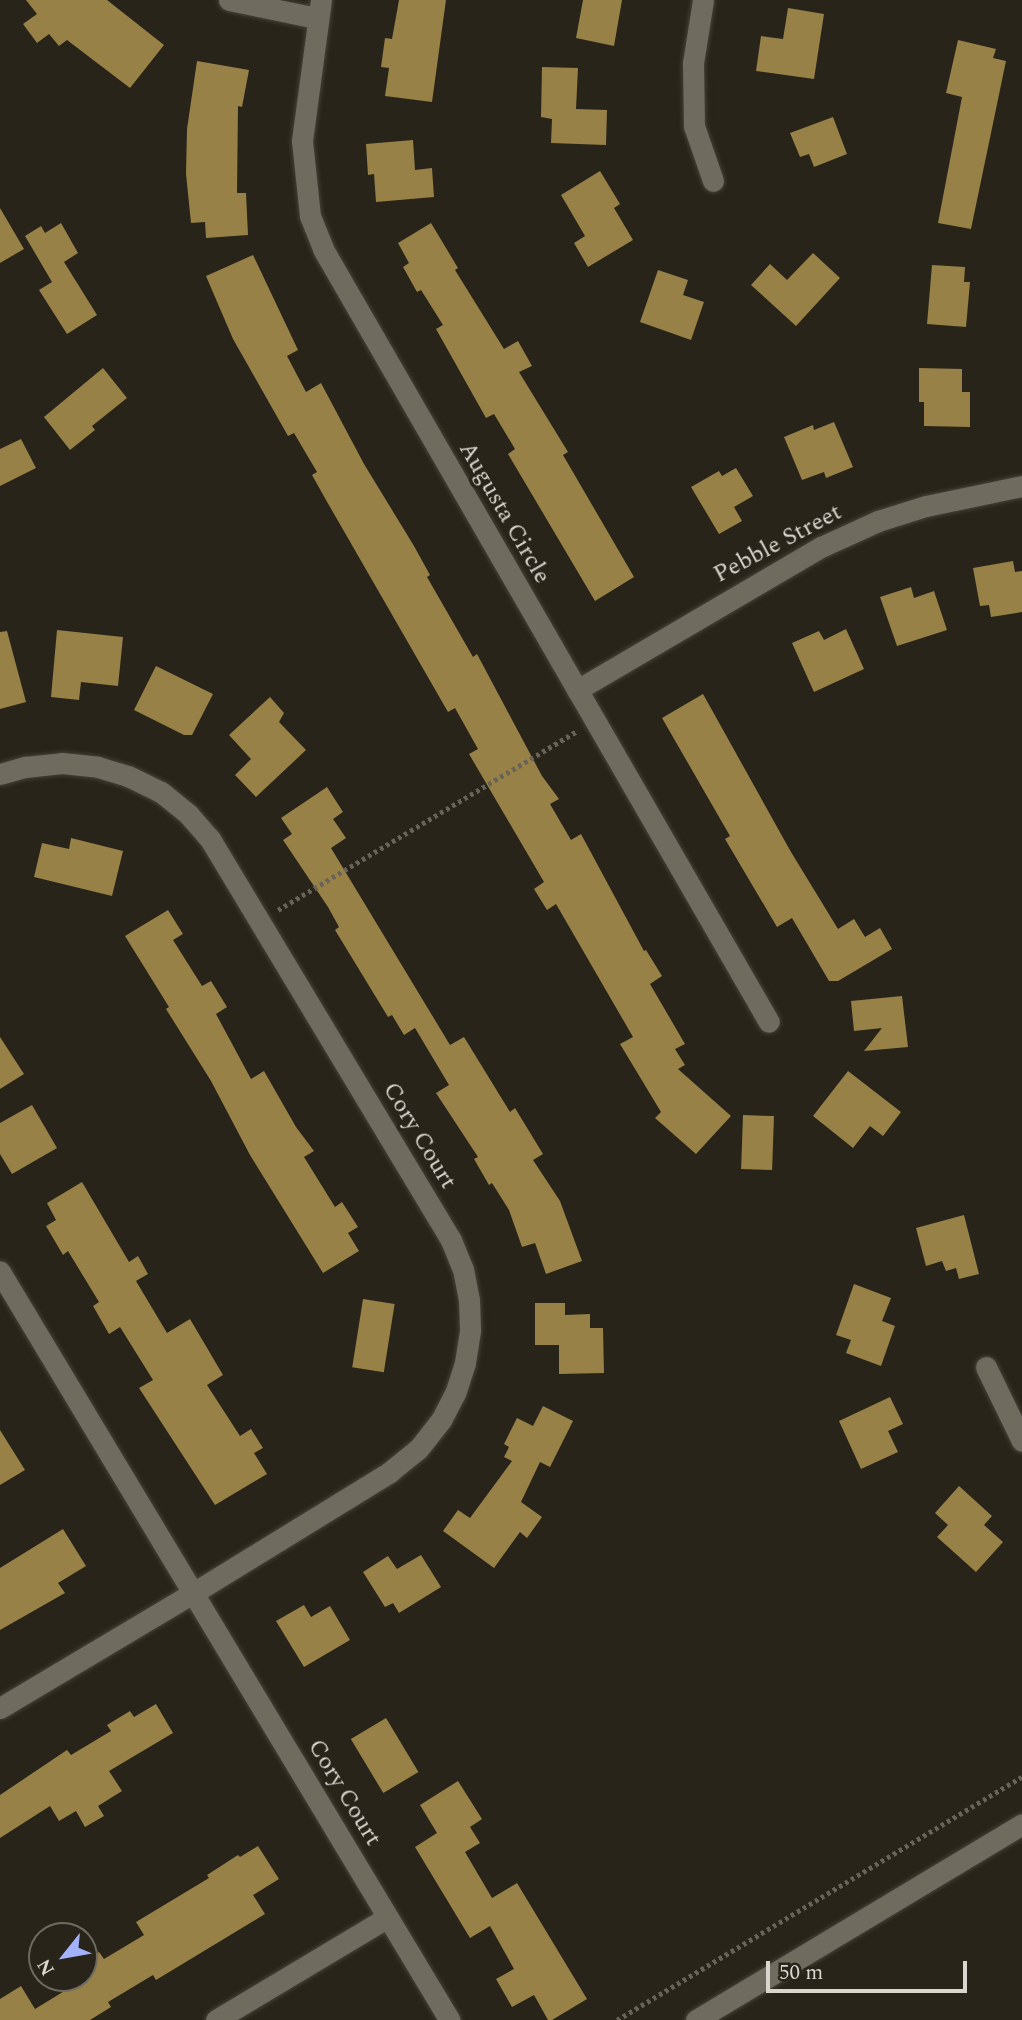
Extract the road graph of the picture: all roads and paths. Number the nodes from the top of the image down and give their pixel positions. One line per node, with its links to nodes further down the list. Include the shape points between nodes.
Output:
1 (229, 0): 3 (street)
2 (703, 0): 4 (street, via 693,63 694,126)
3 (319, 9): 6 (street, Augusta Circle, via 302,141 315,227 338,278)
4 (713, 181)
5 (1022, 486): 6 (street, Pebble Street, via 926,506 821,547)
6 (577, 690): 7 (street, Augusta Circle)
7 (595, 721): 9 (path); 10 (street, Augusta Circle)
8 (0, 775): 9 (street, Cory Court, via 62,763 98,767 161,792 210,839)
9 (260, 922): 14 (street, Cory Court, via 451,1240 465,1280 470,1331 455,1392 441,1420 418,1449 390,1472)
10 (769, 1022)
11 (0, 1272): 14 (street, Cory Court)
12 (986, 1367): 13 (street)
13 (1022, 1441)
14 (192, 1592): 15 (street); 18 (street, Cory Court)
15 (0, 1708)
16 (1022, 1777): 21 (path)
17 (1022, 1824): 22 (street)
18 (388, 1917): 19 (street); 20 (street, Cory Court)
19 (216, 2020)
20 (450, 2020)
21 (617, 2020)
22 (696, 2020)

